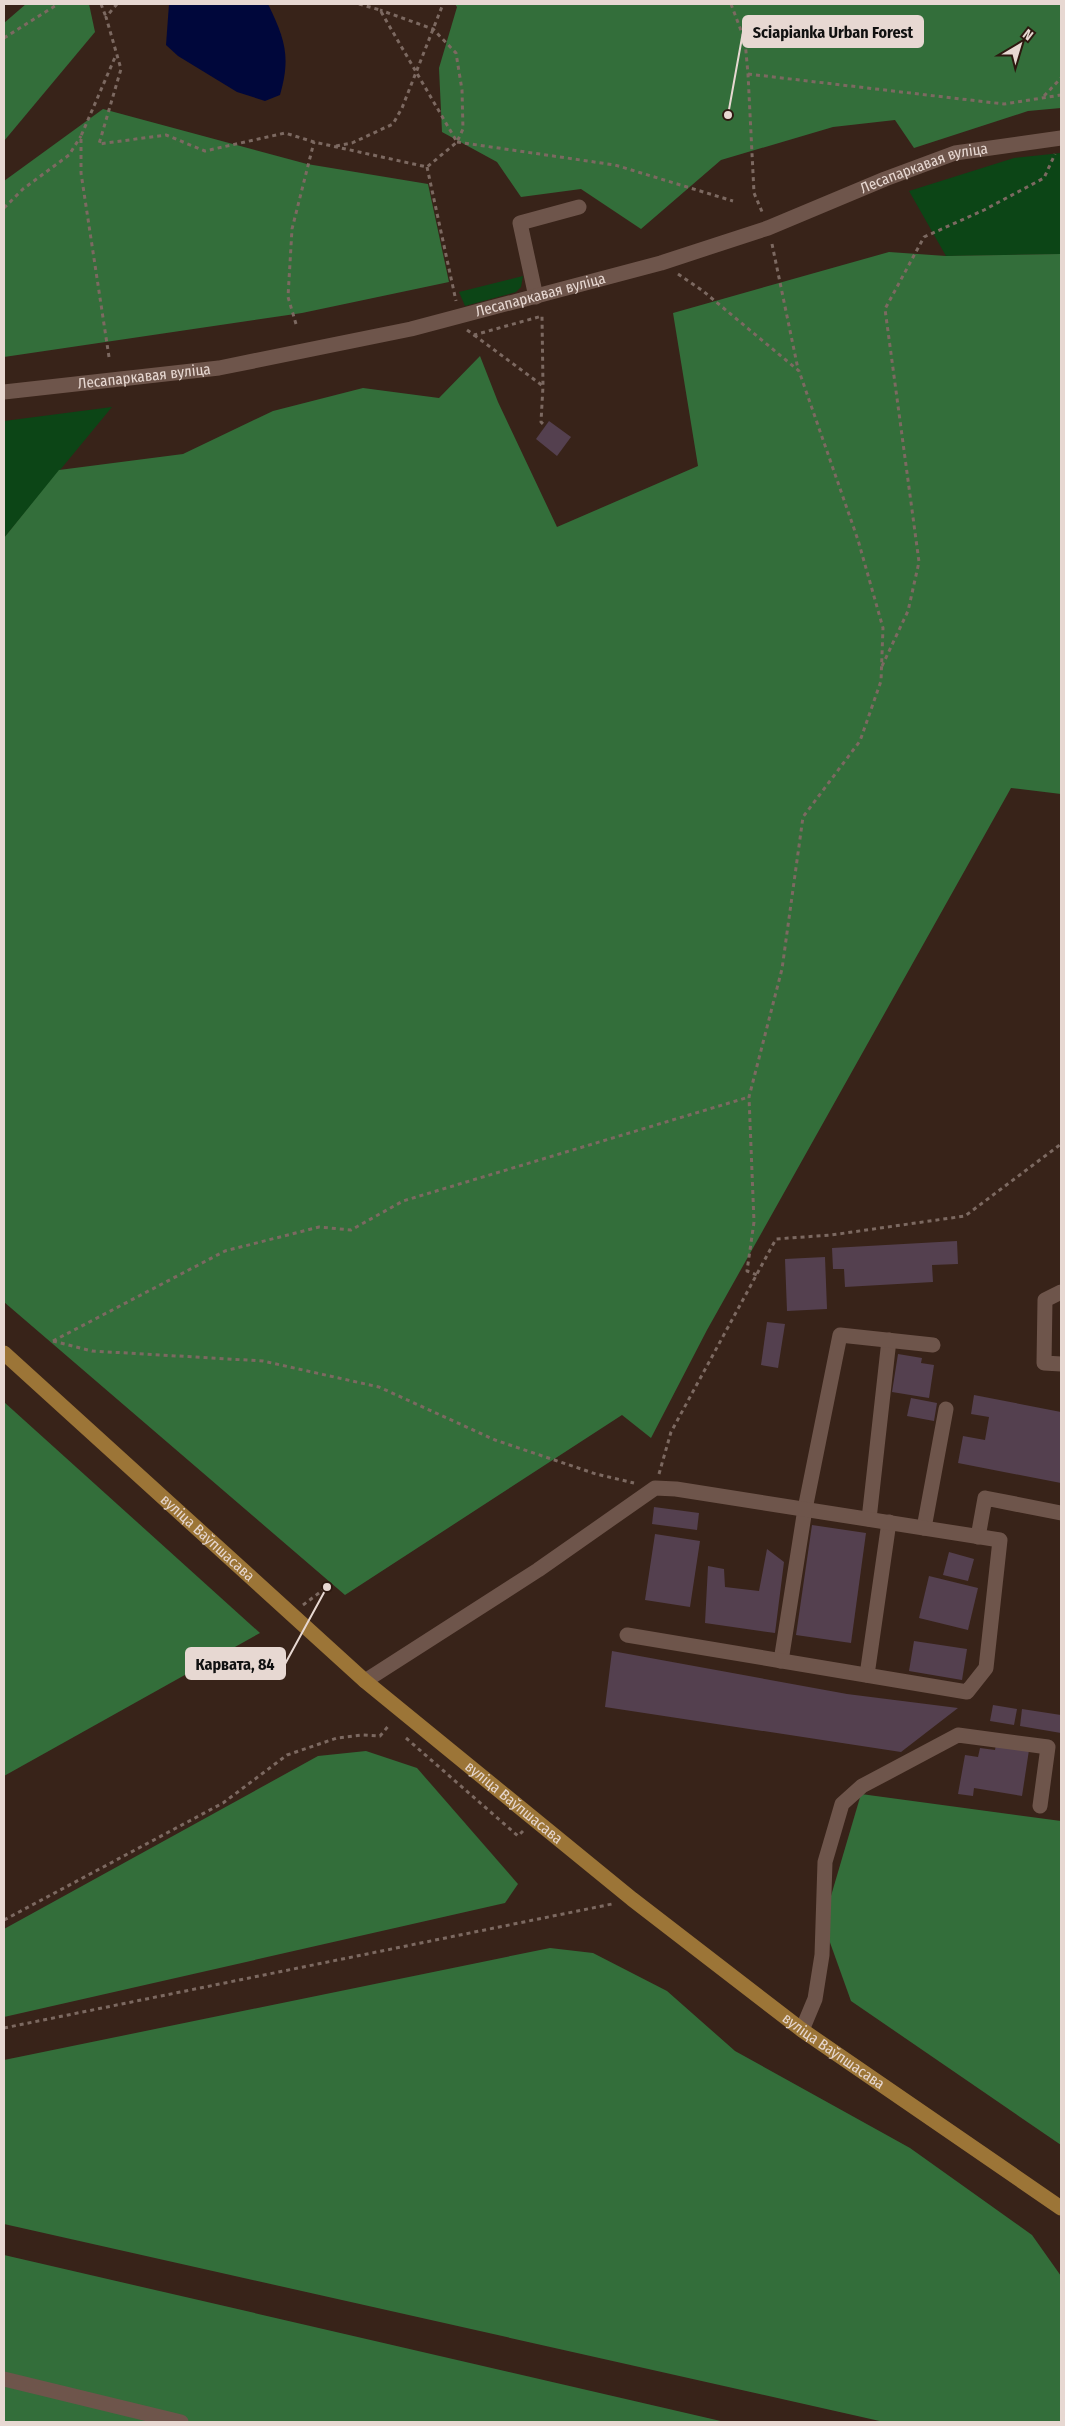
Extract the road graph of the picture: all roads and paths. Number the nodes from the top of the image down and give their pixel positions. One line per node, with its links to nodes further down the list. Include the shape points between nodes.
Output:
1 (58, 4): 10 (path)
2 (101, 4): 8 (path)
3 (117, 4): 8 (path, via 106,17)
4 (359, 4): 7 (path)
5 (444, 4): 9 (path)
6 (732, 4): 13 (path, via 745,41)
7 (380, 10): 9 (path); 12 (path)
8 (107, 23): 11 (path)
9 (433, 29): 12 (path); 19 (path, via 456,53 462,90 463,129)
10 (4, 38)
11 (116, 54): 17 (path); 18 (path, via 121,69 99,144 166,135 205,151 286,133)
12 (416, 72): 19 (path); 21 (path, via 392,124 352,143)
13 (748, 74): 16 (path, via 1004,104); 26 (path, via 754,193)
14 (1061, 78): 16 (path)
15 (1061, 95): 16 (path)
16 (1044, 96)
17 (81, 136): 25 (path, via 69,155 23,189); 33 (path, via 81,173)
18 (314, 142): 21 (path); 30 (path, via 292,229 288,297)
19 (458, 142): 22 (path); 23 (path, via 615,165)
20 (1059, 145): 26 (street, Лесапаркавая вуліца, via 955,153); 38 (path, via 1044,178 924,237 885,309 920,562 908,612)
21 (335, 146): 22 (path)
22 (427, 167): 29 (path)
23 (733, 201)
24 (579, 207): 28 (street, via 520,223)
25 (4, 208)
26 (768, 228): 27 (street, Лесапаркавая вуліца); 34 (path)
27 (661, 263): 28 (street, Лесапаркавая вуліца); 34 (path, via 703,291)
28 (536, 297): 36 (street, Лесапаркавая вуліца, via 411,329 219,368)
29 (458, 307)
30 (296, 324)
31 (463, 326): 32 (path)
32 (474, 335): 35 (path); 35 (path, via 542,316)
33 (109, 357)
34 (799, 371): 38 (path, via 858,540 883,628)
35 (543, 386): 37 (path, via 540,422)
36 (4, 392)
37 (545, 426)
38 (881, 667): 39 (path, via 881,681 860,741 803,817 782,969)
39 (749, 1097): 41 (path, via 754,1222 748,1271); 48 (path, via 403,1202 351,1230 319,1227 225,1251 53,1341 92,1351 263,1361 379,1386 495,1440 596,1474)
40 (1061, 1144): 41 (path, via 965,1216 831,1235 776,1238)
41 (757, 1275): 48 (path, via 671,1432)
42 (1061, 1292): 46 (street, via 1045,1300 1044,1363)
43 (889, 1340): 44 (street); 49 (street, via 840,1335); 51 (street)
44 (933, 1345)
45 (4, 1353): 56 (main road, вуліца Ваўпшасава)
46 (1061, 1364)
47 (946, 1409): 53 (street)
48 (655, 1488): 49 (street); 60 (street, via 538,1570)
49 (805, 1509): 51 (street); 58 (street)
50 (1061, 1513): 54 (street, via 984,1498)
51 (869, 1519): 52 (street)
52 (889, 1522): 53 (street); 59 (street)
53 (924, 1528): 54 (street)
54 (978, 1536): 59 (street, via 1000,1540 986,1668 966,1692)
55 (326, 1587): 56 (path)
56 (290, 1615): 60 (main road, вуліца Ваўпшасава)
57 (627, 1635): 58 (street)
58 (781, 1661): 59 (street)
59 (867, 1675)
60 (365, 1681): 65 (main road, вуліца Ваўпшасава)
61 (396, 1729): 66 (path, via 389,1723 380,1736 337,1738 287,1755 223,1803)
62 (403, 1736): 64 (path)
63 (1040, 1806): 68 (street, via 1048,1747 958,1735 862,1786 842,1804 825,1862 822,1955 815,1999)
64 (518, 1836)
65 (632, 1899): 67 (path); 68 (main road, вуліца Ваўпшасава)
66 (4, 1920)
67 (4, 2028)
68 (802, 2030): 69 (main road, вуліца Ваўпшасава)
69 (1061, 2208)
70 (4, 2379): 71 (street)
71 (181, 2422)

